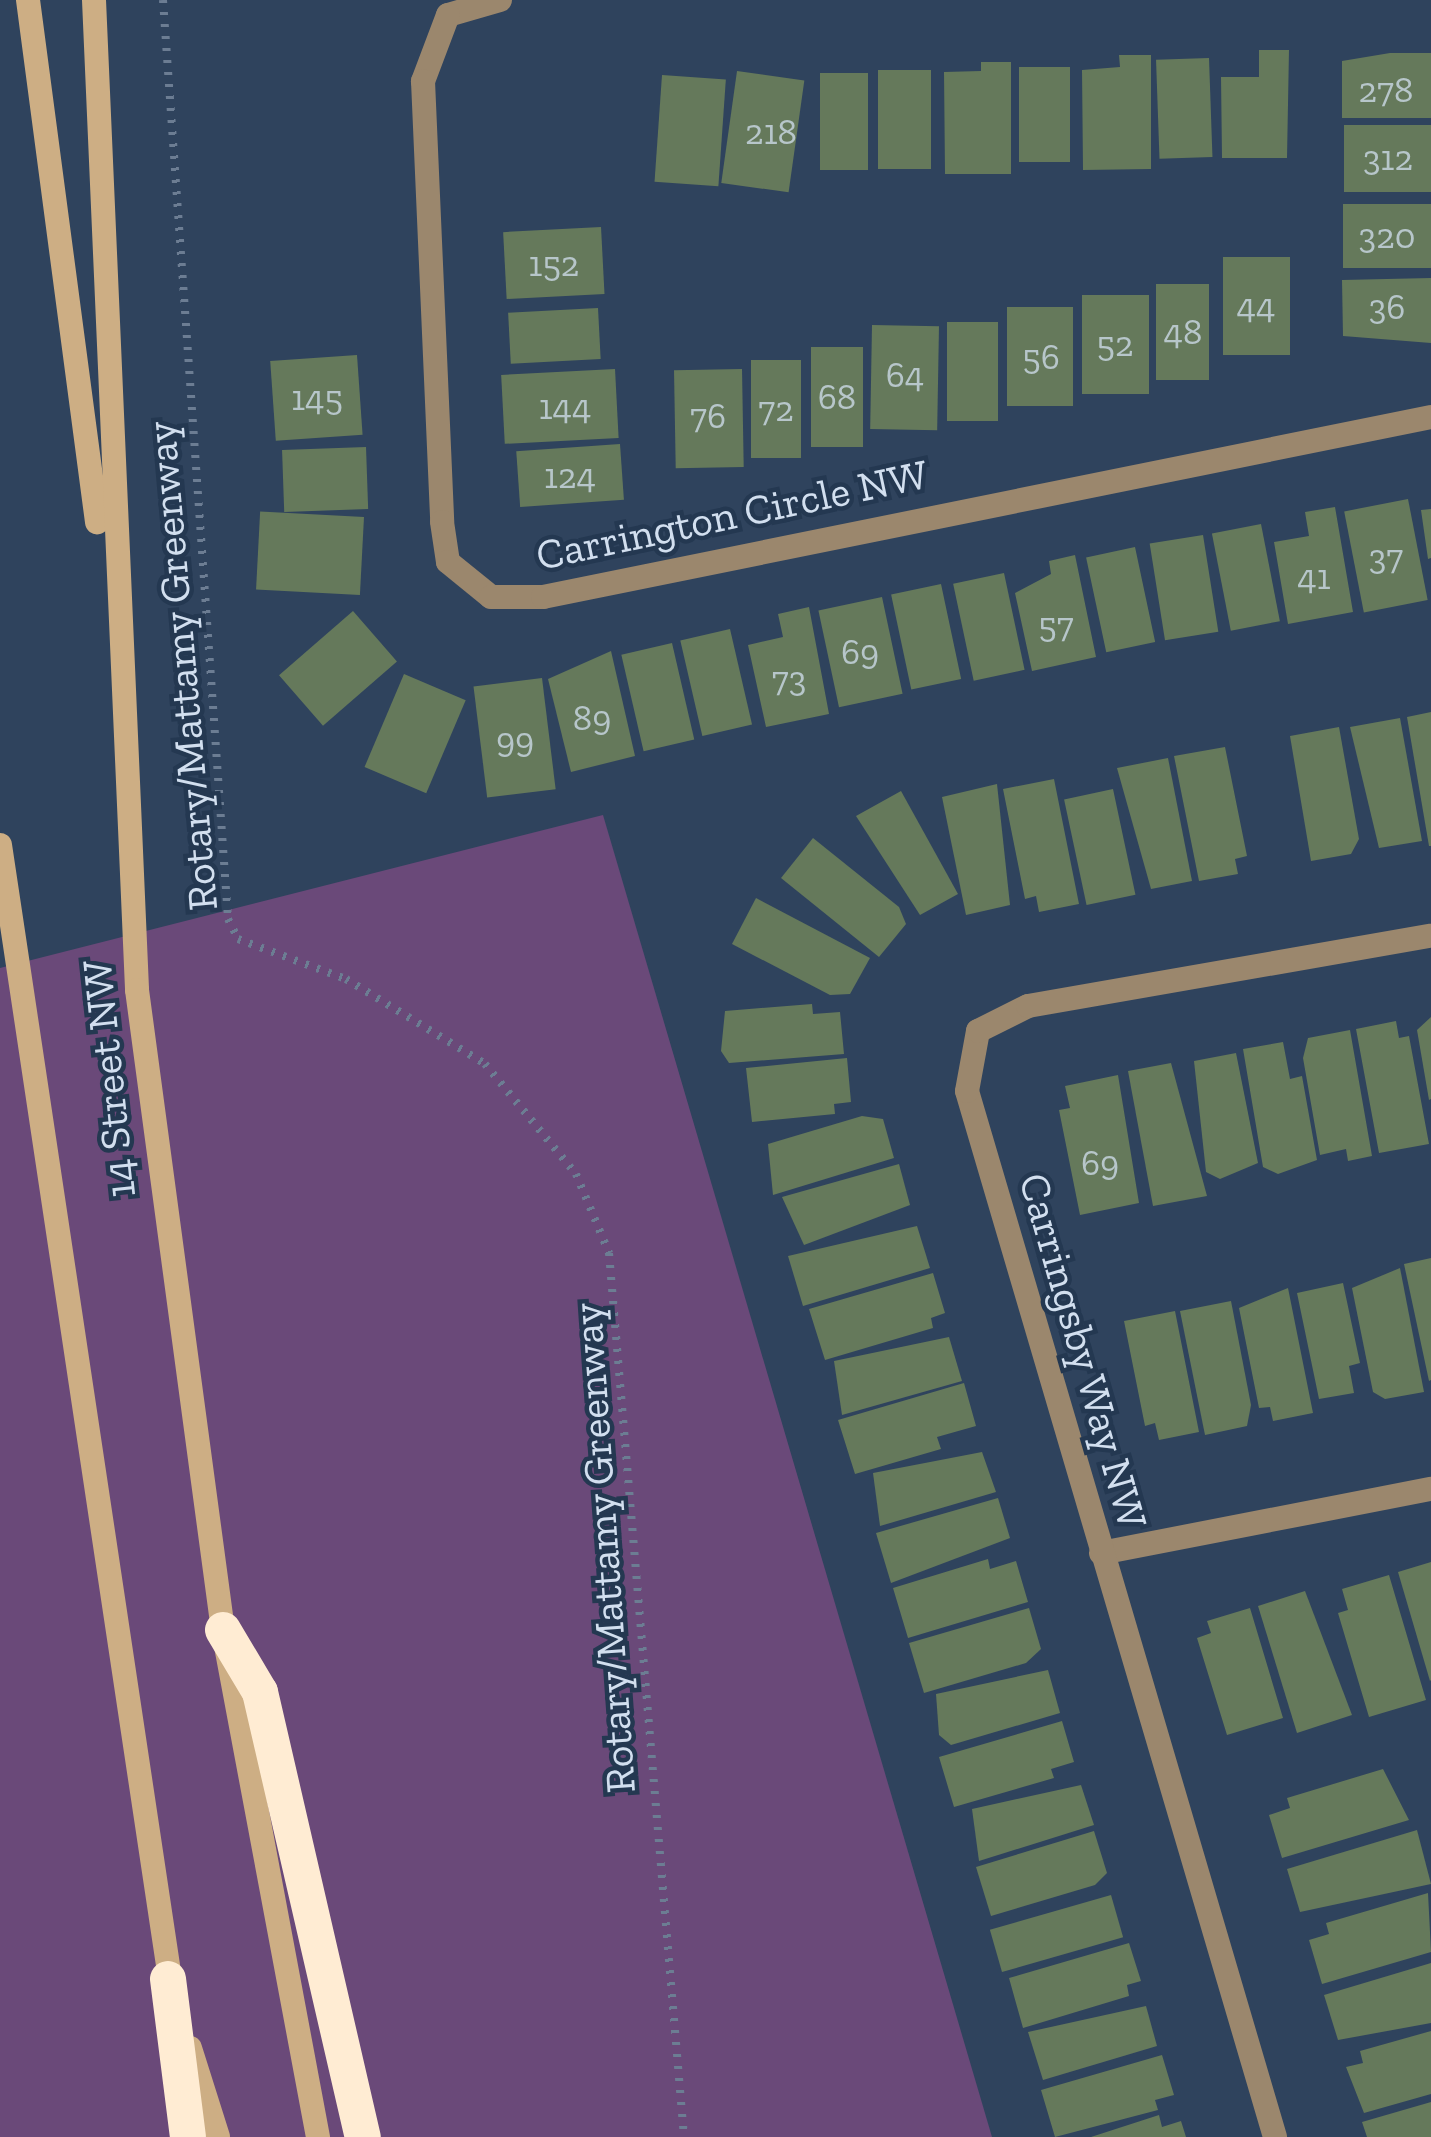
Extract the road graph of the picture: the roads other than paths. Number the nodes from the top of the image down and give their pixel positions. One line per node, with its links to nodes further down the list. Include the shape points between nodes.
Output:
1 (28, 0): 5 (main road, via 47,208)
2 (94, 0): 5 (main road, 14 Street NW)
3 (500, 0): 4 (street, Carrington Circle NW, via 448,15 423,81 442,522 448,562 491,597 543,597)
4 (1431, 417)
5 (113, 619): 10 (main road, 14 Street NW, via 166,1256)
6 (0, 845): 11 (main road, 14 Street NW)
7 (1431, 936): 9 (street, Carringsby Way NW, via 1028,1006 978,1031 967,1091)
8 (1431, 1489): 9 (street)
9 (1101, 1553): 16 (street, Carringsby Way NW)
10 (223, 1630): 14 (main road, 14 Street NW); 15 (highway, via 260,1692)
11 (168, 1979): 12 (highway); 13 (main road, 14 Street NW)
12 (188, 2137)
13 (218, 2137)
14 (318, 2137)
15 (363, 2137)
16 (1275, 2137)

